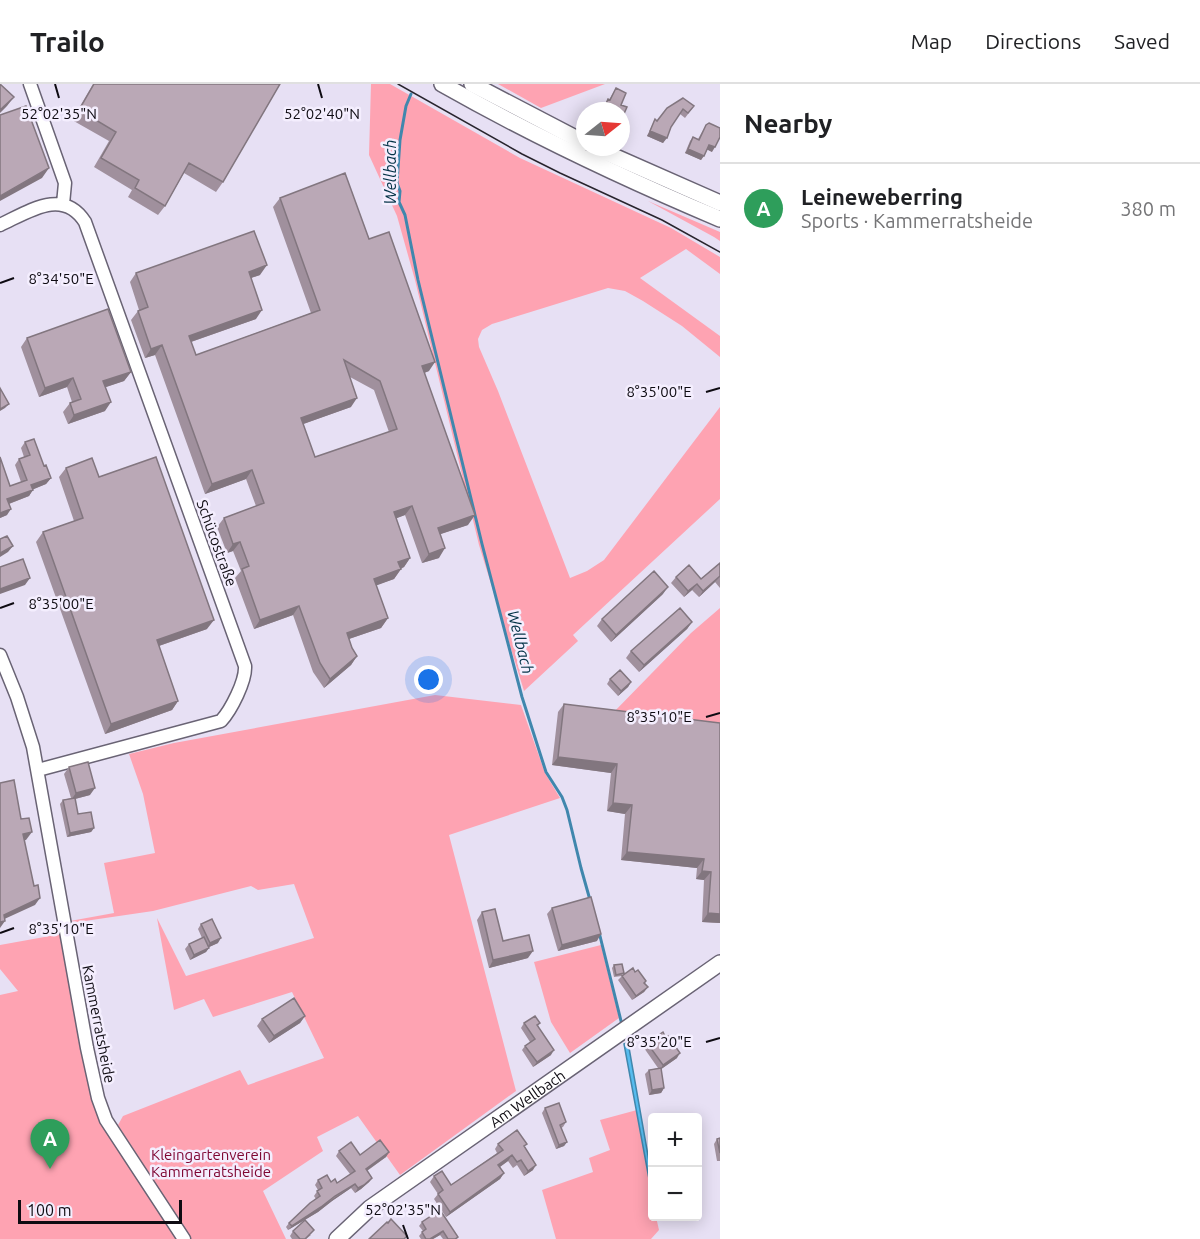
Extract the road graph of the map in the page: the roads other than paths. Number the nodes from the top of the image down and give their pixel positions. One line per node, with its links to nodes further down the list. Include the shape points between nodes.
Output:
1 (30, 84): 7 (street, via 65,183)
2 (442, 84): 8 (main road, via 581,158)
3 (472, 84): 4 (main road)
4 (576, 138)
5 (613, 156): 6 (main road)
6 (720, 203)
7 (63, 204): 9 (street, via 43,206); 11 (street, Schücostraße, via 81,215 88,228 244,660 245,673 221,721)
8 (720, 219)
9 (0, 225)
10 (0, 655): 11 (street, Kammerratsheide, via 25,720)
11 (38, 770): 13 (street, Kammerratsheide, via 98,1098 106,1120)
12 (720, 963): 14 (main road, Am Wellbach, via 377,1203)
13 (184, 1239)
14 (337, 1239)

